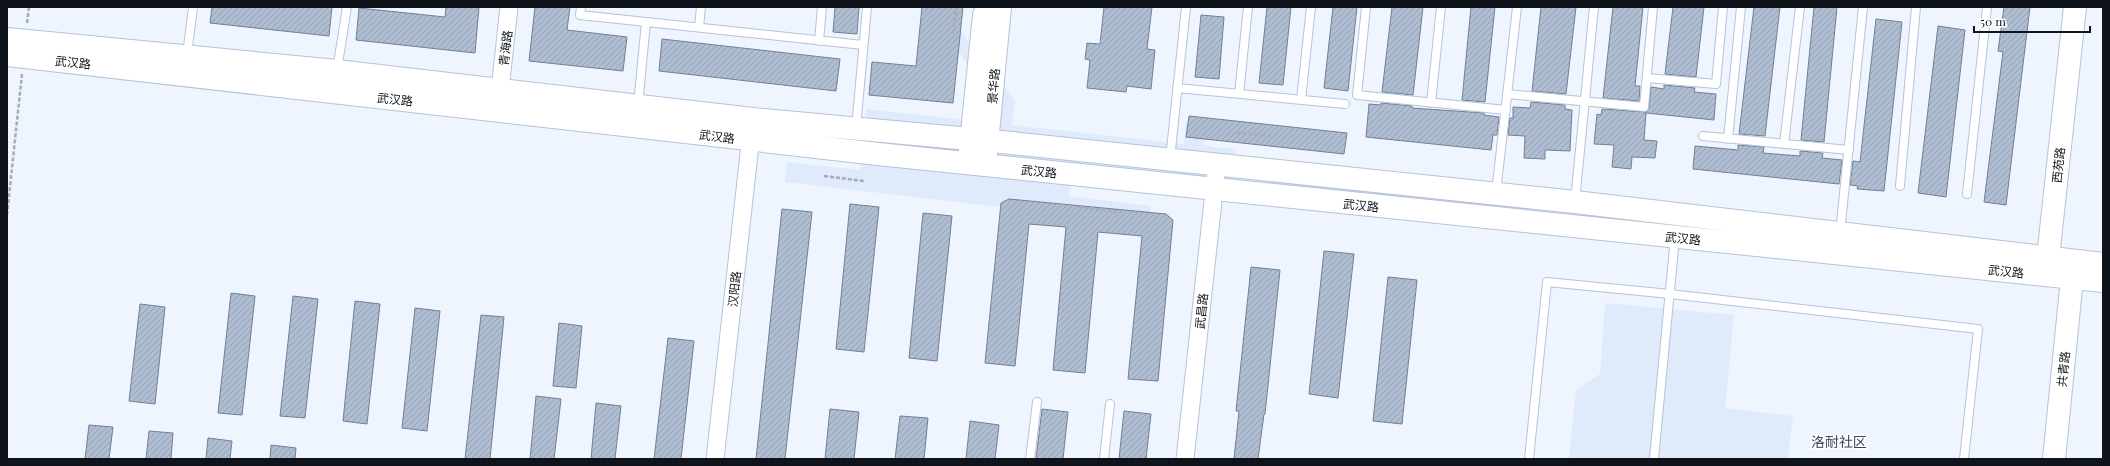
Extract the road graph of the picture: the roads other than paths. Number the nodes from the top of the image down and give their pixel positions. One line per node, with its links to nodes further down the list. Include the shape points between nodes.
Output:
1 (193, 7): 30 (lane)
2 (347, 7): 31 (lane)
3 (509, 7): 34 (street, 青海路)
4 (580, 7): 25 (lane, via 580,15)
5 (701, 7): 26 (lane)
6 (822, 7): 27 (lane)
7 (866, 7): 28 (lane)
8 (985, 7): 47 (main road, 景华路)
9 (1000, 7): 47 (main road, 景华路)
10 (1186, 7): 33 (lane)
11 (1248, 7): 35 (lane)
12 (1312, 7): 37 (lane)
13 (1366, 7): 39 (lane, via 1357,95)
14 (1441, 7): 39 (lane)
15 (1517, 7): 36 (lane)
16 (1594, 7): 38 (lane)
17 (1653, 7): 32 (lane)
18 (1723, 7): 32 (lane, via 1716,84)
19 (1741, 7): 46 (lane)
20 (1800, 7): 48 (lane)
21 (1863, 7): 49 (lane)
22 (1916, 7): 53 (lane)
23 (1987, 7): 56 (lane)
24 (2075, 7): 60 (main road, 西苑路)
25 (646, 22): 26 (lane); 41 (lane)
26 (699, 27): 27 (lane)
27 (819, 41): 28 (lane)
28 (863, 45): 43 (lane)
29 (16, 48): 30 (main road, 武汉路); 44 (main road, 武汉路)
30 (187, 58): 31 (main road, 武汉路)
31 (337, 71): 34 (main road, 武汉路)
32 (1647, 78): 38 (lane, via 1644,107)
33 (1178, 88): 35 (lane); 50 (lane)
34 (500, 90): 41 (main road, 武汉路)
35 (1239, 94): 37 (lane)
36 (1507, 94): 38 (lane); 42 (lane)
37 (1301, 100): 40 (lane)
38 (1585, 102): 57 (lane)
39 (1431, 103): 42 (lane)
40 (1345, 104)
41 (638, 106): 44 (main road, 武汉路)
42 (1506, 110): 55 (lane)
43 (856, 128): 44 (main road, 武汉路); 47 (main road, 武汉路)
44 (752, 129): 51 (main road, 武汉路); 67 (street, 汉阳路)
45 (1703, 136): 46 (lane)
46 (1728, 139): 48 (lane)
47 (979, 140): 50 (main road, 武汉路); 51 (main road, 景华路)
48 (1784, 144): 49 (lane)
49 (1849, 150): 59 (lane)
50 (1170, 159): 52 (main road, 武汉路)
51 (977, 164): 54 (main road, 武汉路)
52 (1217, 164): 54 (street, 武昌路); 55 (main road, 武汉路)
53 (1900, 186)
54 (1214, 189): 58 (main road, 武汉路); 70 (street, 武昌路)
55 (1496, 194): 57 (main road, 武汉路)
56 (1967, 194)
57 (1575, 202): 58 (main road, 武汉路)
58 (1676, 226): 59 (main road, 武汉路); 62 (main road, 武汉路); 64 (lane)
59 (1839, 234): 60 (main road, 武汉路)
60 (2048, 258): 61 (main road, 武汉路); 62 (main road)
61 (2103, 264): 62 (main road)
62 (2072, 278): 63 (main road, 武汉路); 74 (main road, 共青路)
63 (2103, 281)
64 (1670, 294): 71 (lane, via 1548,282); 72 (lane); 73 (lane, via 1978,330)
65 (1037, 402): 68 (lane)
66 (1110, 404): 69 (lane)
67 (715, 459)
68 (1030, 459)
69 (1104, 459)
70 (1184, 459)
71 (1529, 459)
72 (1654, 459)
73 (1964, 459)
74 (2054, 459)

